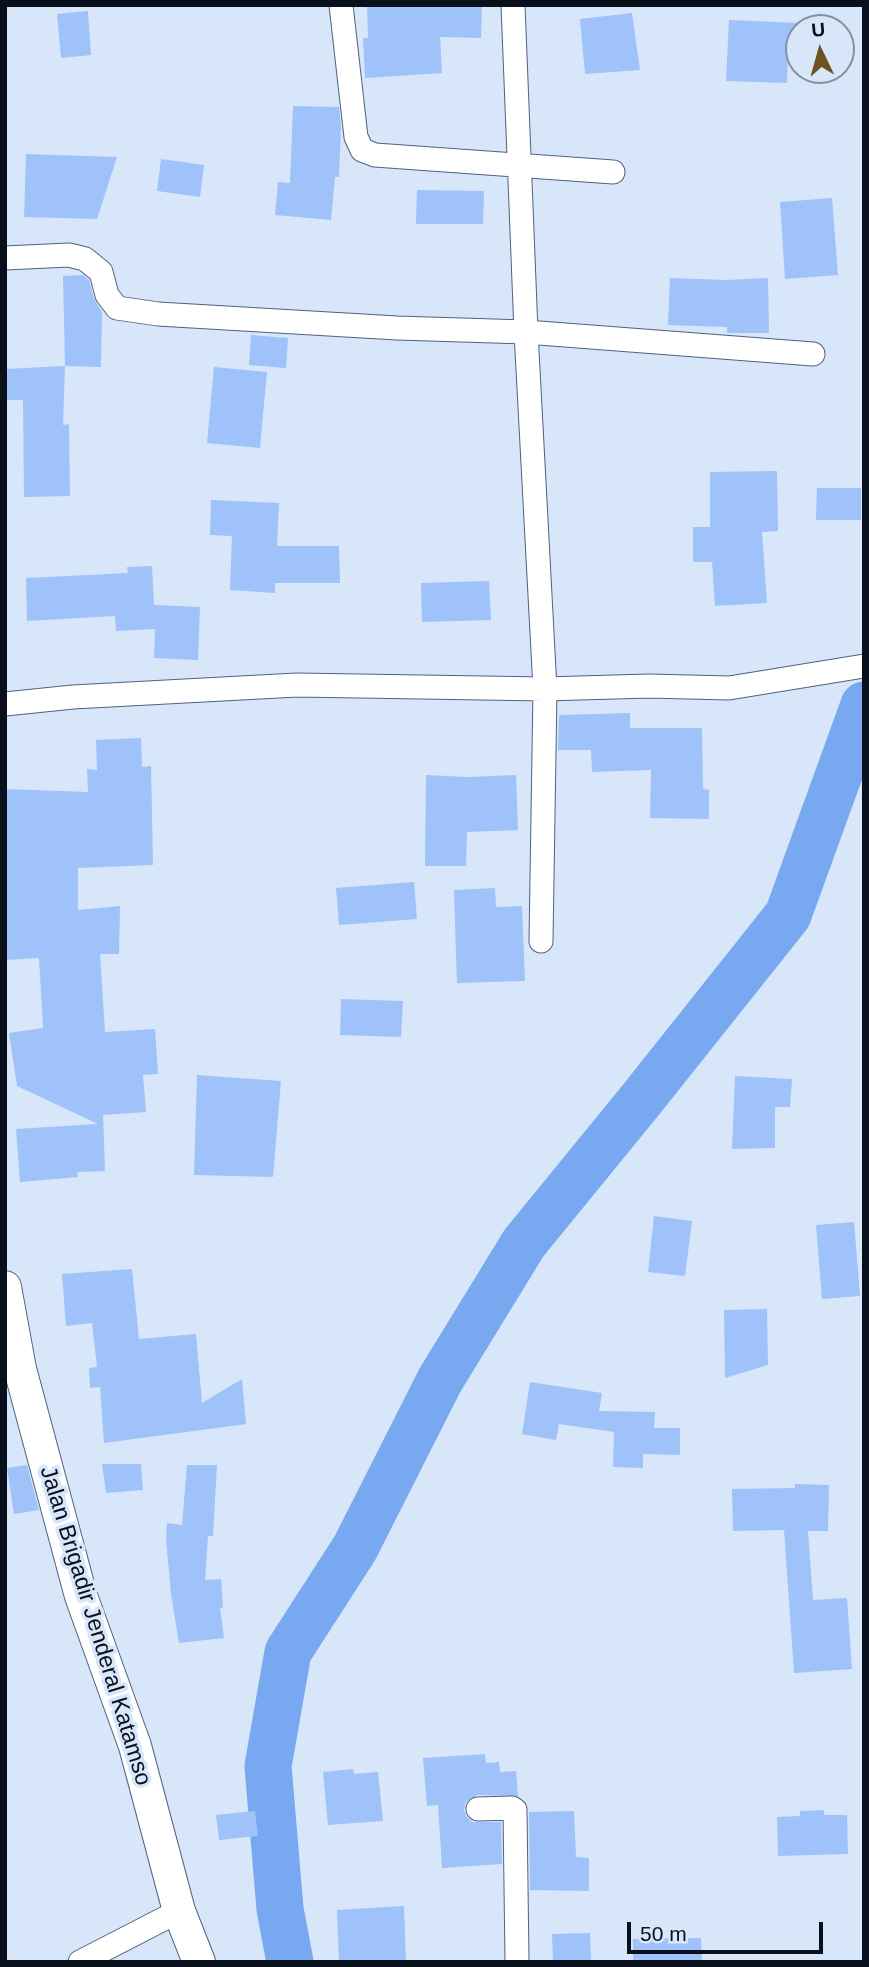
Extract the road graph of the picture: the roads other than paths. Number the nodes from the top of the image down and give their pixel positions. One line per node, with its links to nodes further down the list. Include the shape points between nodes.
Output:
1 (341, 5): 3 (street, via 356,137 362,150 375,155)
2 (513, 5): 3 (street)
3 (520, 164): 4 (street); 6 (street)
4 (613, 172)
5 (5, 258): 6 (street, via 69,255 85,259 101,272 107,295 117,308 158,314)
6 (526, 332): 7 (street); 9 (street)
7 (813, 354)
8 (858, 667): 9 (street, via 729,688)
9 (545, 689): 10 (street, via 297,685); 11 (street)
10 (5, 704)
11 (541, 941)
12 (5, 1287): 14 (main road, Jalan Brigadir Jenderal Katamso, via 20,1369 81,1596 135,1746)
13 (478, 1809): 17 (street, via 515,1810)
14 (179, 1911): 15 (street); 16 (main road, Jalan Brigadir Jenderal Katamso)
15 (80, 1962)
16 (199, 1962)
17 (517, 1962)

